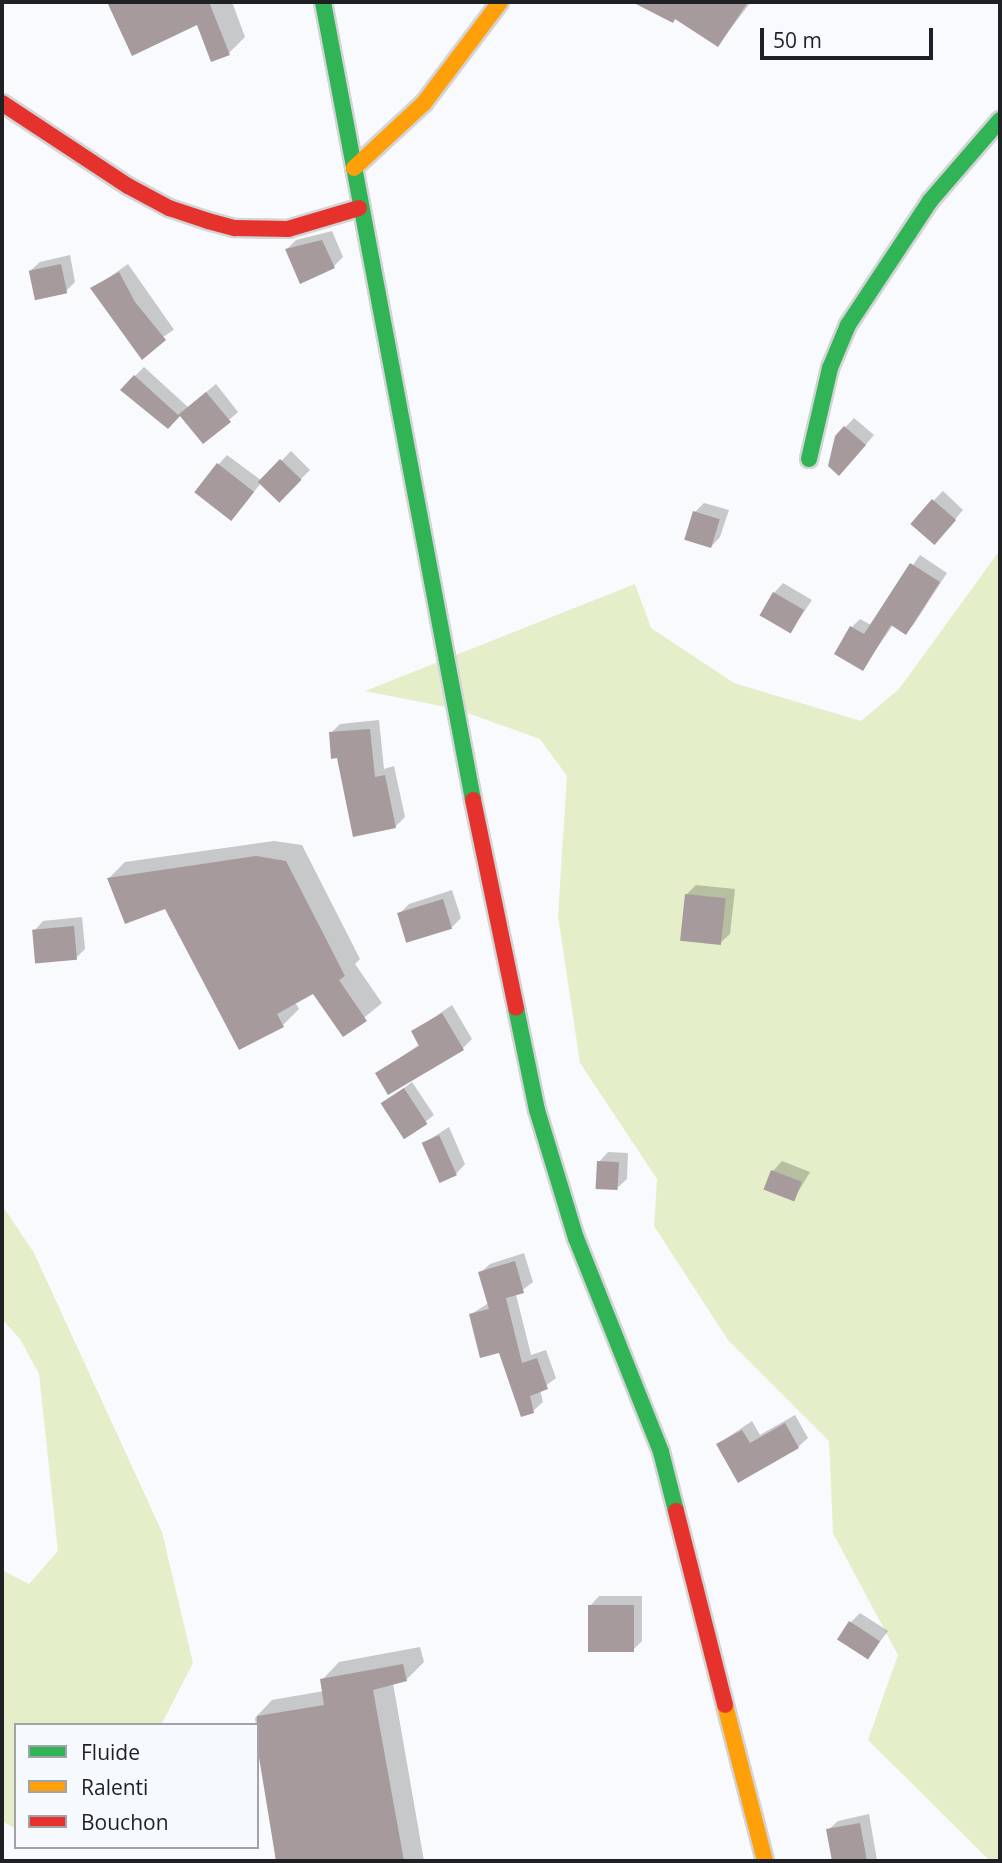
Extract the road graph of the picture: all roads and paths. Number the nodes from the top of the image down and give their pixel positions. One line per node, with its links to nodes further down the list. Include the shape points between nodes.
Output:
1 (323, 2): 5 (street)
2 (500, 2): 5 (street, via 424,103)
3 (2, 103): 6 (street, via 128,186 169,208 208,221 235,228 288,229)
4 (1000, 120): 7 (street, via 930,201 848,325 830,368)
5 (354, 168): 6 (street)
6 (359, 208): 8 (street, via 537,1110 576,1238 661,1452)
7 (809, 458)
8 (765, 1861)

